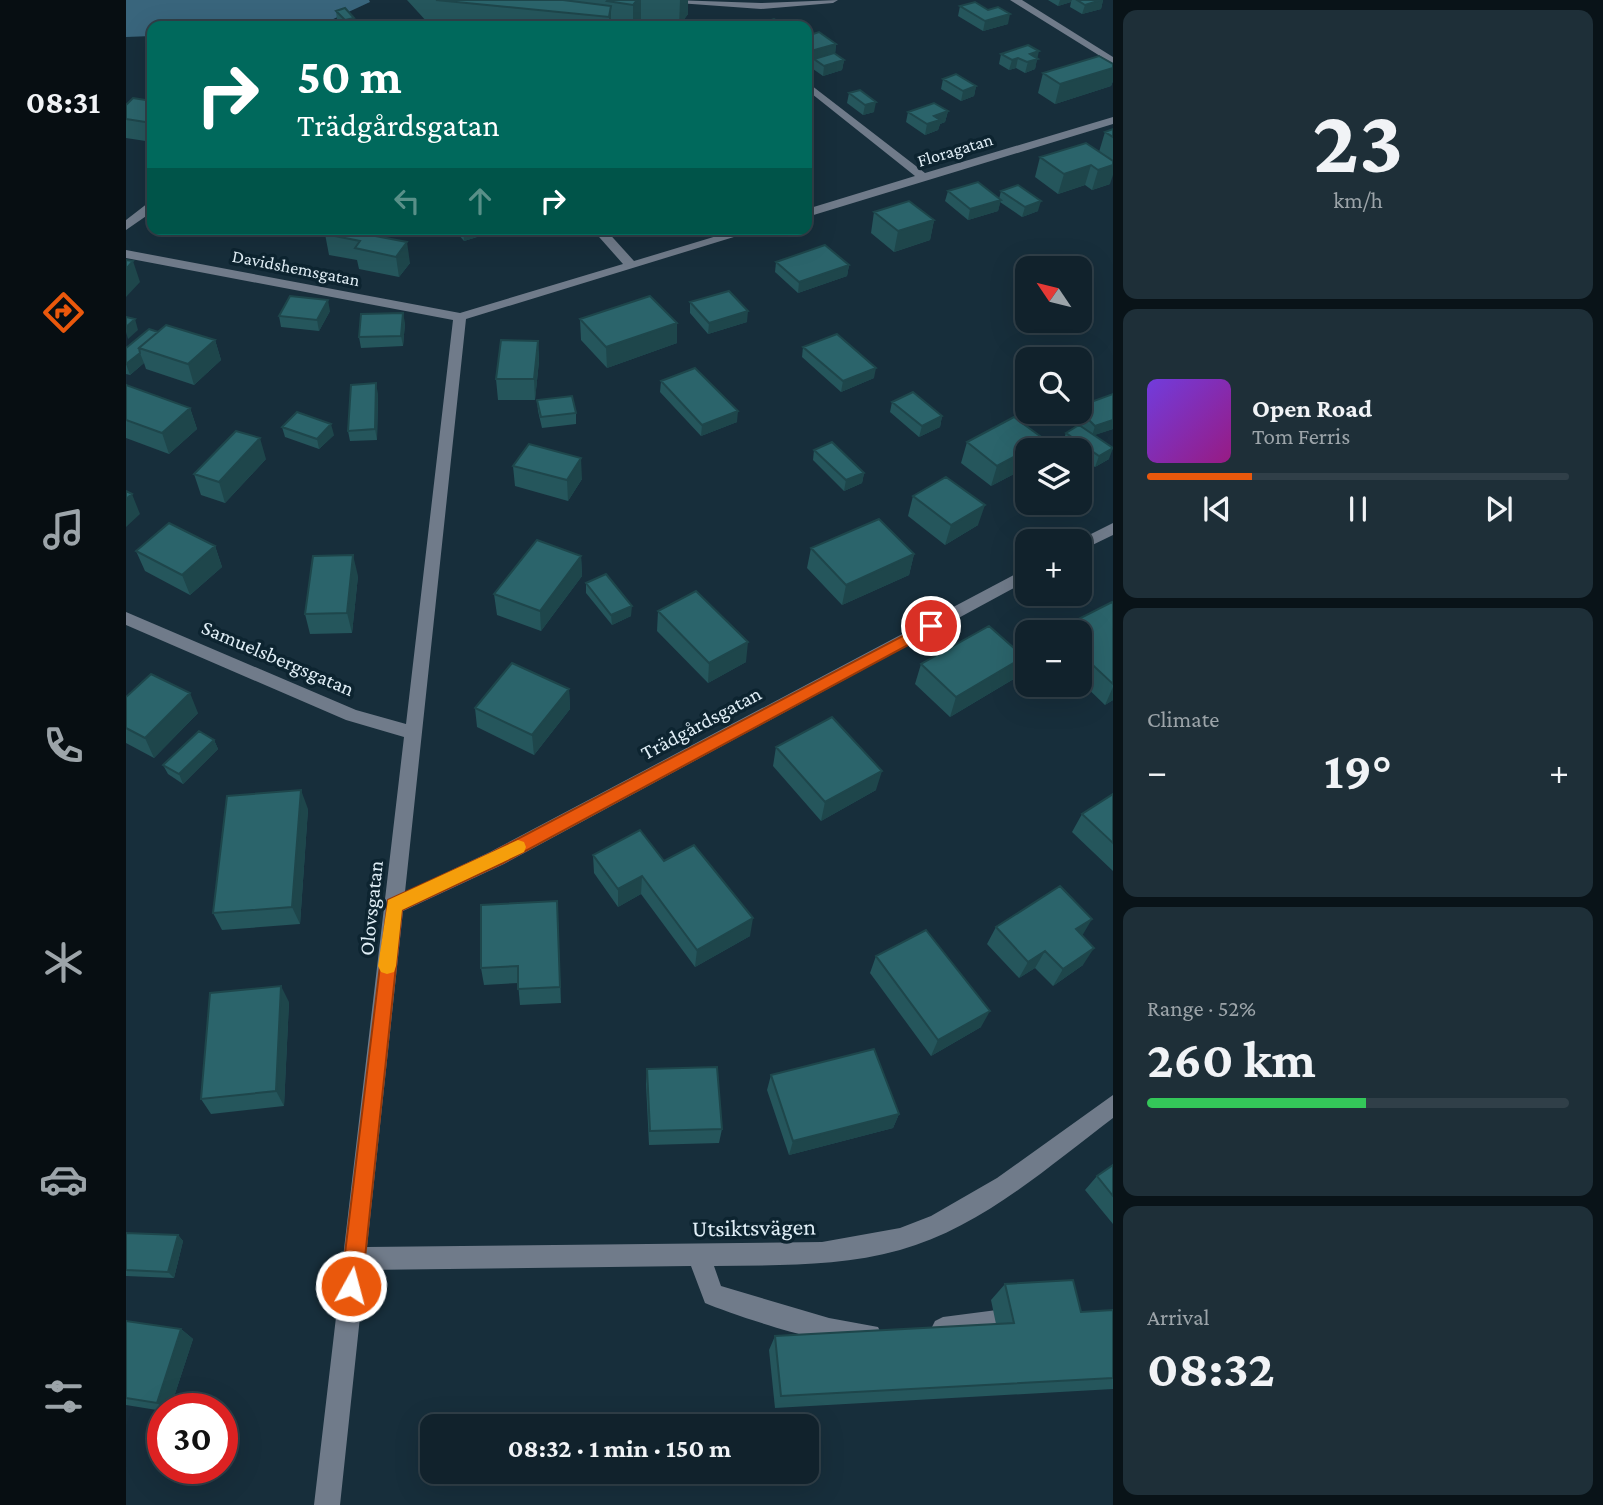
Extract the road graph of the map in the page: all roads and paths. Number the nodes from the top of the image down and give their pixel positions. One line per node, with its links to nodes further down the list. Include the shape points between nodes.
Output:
1 (678, 0): 2 (street, via 761,6)
2 (833, 0)
3 (1015, 0): 4 (street)
4 (1113, 61)
5 (812, 89): 7 (street)
6 (1113, 120): 7 (street, Floragatan)
7 (923, 178): 9 (street, Floragatan)
8 (147, 210): 10 (street)
9 (812, 211)
10 (126, 226)
11 (604, 235): 14 (street)
12 (734, 235): 14 (street)
13 (126, 254): 15 (street, Davidshemsgatan)
14 (632, 266): 15 (street)
15 (460, 317): 20 (street, Olovsgatan)
16 (1113, 528): 17 (street)
17 (1092, 539)
18 (1015, 580): 21 (street, Trädgårdsgatan, via 497,858)
19 (126, 618): 20 (street, Samuelsbergsgatan, via 352,715)
20 (414, 733): 21 (street, Olovsgatan)
21 (394, 906): 24 (street, Olovsgatan)
22 (1113, 1105): 23 (street, Utsiktsvägen, via 1005,1186 937,1225 900,1239 822,1253)
23 (698, 1254): 24 (street, Utsiktsvägen); 27 (street, via 713,1296 829,1330)
24 (354, 1259): 28 (street, Olovsgatan)
25 (1046, 1316): 26 (street)
26 (926, 1331)
27 (886, 1337)
28 (327, 1505)

